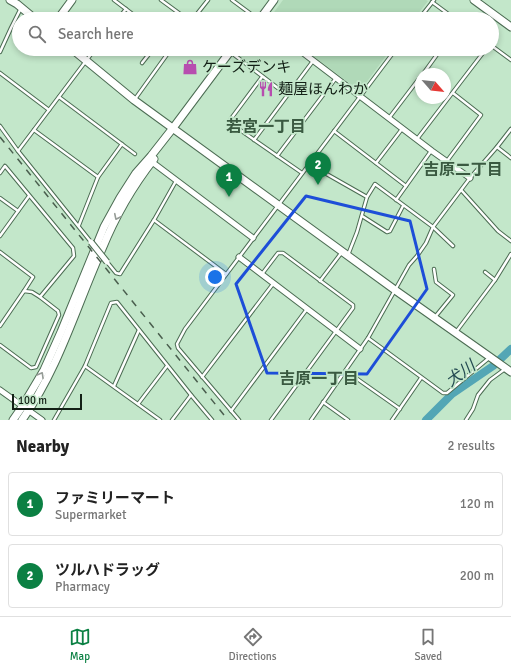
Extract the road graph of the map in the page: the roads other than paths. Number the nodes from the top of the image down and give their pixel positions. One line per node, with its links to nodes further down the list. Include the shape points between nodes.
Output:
1 (10, 0): 11 (street)
2 (72, 0): 15 (street)
3 (115, 0): 12 (lane)
4 (161, 0): 18 (lane)
5 (208, 0): 19 (lane)
6 (232, 0): 20 (lane)
7 (268, 0): 21 (street)
8 (274, 0): 22 (street)
9 (474, 0): 25 (street)
10 (433, 1): 23 (lane); 24 (lane)
11 (19, 6): 13 (lane); 14 (street)
12 (126, 9): 16 (lane); 17 (lane)
13 (17, 12)
14 (26, 12)
15 (63, 12)
16 (124, 12)
17 (130, 12)
18 (177, 12)
19 (199, 12)
20 (248, 12)
21 (260, 12)
22 (262, 12)
23 (424, 12)
24 (446, 12)
25 (490, 12)
26 (499, 18): 28 (street)
27 (12, 25): 30 (lane)
28 (511, 27)
29 (499, 51): 42 (lane)
30 (0, 52)
31 (80, 56): 43 (street)
32 (90, 56): 43 (lane)
33 (148, 56): 44 (lane)
34 (166, 56): 54 (lane)
35 (230, 56): 58 (street)
36 (239, 56): 47 (lane)
37 (308, 56): 41 (street)
38 (391, 56): 52 (lane)
39 (436, 56): 45 (lane)
40 (481, 56): 50 (lane)
41 (313, 60): 48 (street); 51 (lane)
42 (511, 60)
43 (86, 61): 53 (lane); 54 (street)
44 (142, 63)
45 (427, 68)
46 (0, 73): 55 (lane)
47 (262, 77): 51 (lane); 64 (lane, via 230,120 230,124)
48 (336, 78): 52 (street); 70 (lane)
49 (415, 84): 56 (lane)
50 (453, 93): 63 (lane); 72 (lane, via 481,115)
51 (287, 95): 64 (lane)
52 (360, 96): 56 (street); 62 (lane)
53 (59, 97): 55 (lane); 65 (lane)
54 (134, 100): 58 (street)
55 (49, 110): 61 (lane)
56 (389, 118): 59 (street)
57 (0, 126): 67 (lane)
58 (174, 129): 73 (street); 87 (street); 135 (street, one-way to 58, via 53,351 114,208 136,173)
59 (402, 129): 63 (street); 74 (lane)
60 (511, 129): 66 (lane)
61 (34, 130): 67 (lane); 78 (lane)
62 (334, 131): 74 (lane); 75 (lane)
63 (417, 139): 68 (street)
64 (254, 140): 70 (lane)
65 (122, 144): 69 (lane); 78 (lane)
66 (497, 147): 71 (lane); 79 (lane)
67 (18, 151): 92 (lane)
68 (432, 151): 72 (street); 81 (lane)
69 (135, 154)
70 (277, 156): 77 (lane)
71 (511, 158)
72 (446, 161): 79 (street)
73 (152, 162): 80 (street); 135 (street, one-way to 135, via 118,214 56,361 39,394)
74 (376, 163): 81 (lane)
75 (309, 164): 77 (lane); 85 (lane)
76 (0, 172): 83 (lane, via 5,166)
77 (302, 173): 87 (lane)
78 (98, 177): 92 (lane)
79 (470, 178): 82 (lane)
80 (176, 181): 91 (lane); 95 (street)
81 (406, 186): 86 (lane)
82 (462, 191): 93 (lane); 96 (lane, via 498,231)
83 (29, 196): 89 (lane); 113 (lane, via 73,248 74,256)
84 (0, 198): 89 (lane)
85 (367, 198): 86 (lane, via 375,184); 90 (lane)
86 (396, 200): 88 (lane)
87 (278, 204): 95 (lane); 100 (street)
88 (403, 206): 90 (lane, via 390,231 387,232); 93 (lane)
89 (18, 211): 94 (lane)
90 (362, 216): 100 (lane, via 357,232)
91 (154, 220): 103 (lane, via 120,274); 106 (lane)
92 (79, 226): 97 (lane)
93 (433, 227): 98 (lane); 111 (lane, via 426,243 409,265)
94 (0, 236)
95 (252, 238): 102 (lane)
96 (511, 241)
97 (91, 242): 103 (street, bridge)
98 (453, 246)
99 (0, 252): 112 (lane, via 33,277)
100 (345, 253): 109 (lane); 111 (street)
101 (511, 254): 108 (lane)
102 (239, 257): 106 (lane); 107 (street)
103 (107, 262)
104 (434, 269): 115 (lane, via 436,282 453,294)
105 (485, 272): 108 (lane)
106 (226, 274): 128 (lane, via 185,329 177,344)
107 (262, 274): 109 (lane, via 278,254 283,253); 110 (street)
108 (495, 280): 119 (lane)
109 (320, 281): 118 (lane, via 353,305)
110 (273, 283): 114 (street); 128 (lane)
111 (396, 290): 115 (street); 120 (lane)
112 (24, 291): 113 (lane); 116 (lane)
113 (40, 297): 121 (lane, via 58,311 59,315 36,367 31,368)
114 (307, 309): 118 (street); 137 (lane)
115 (435, 318): 119 (street)
116 (0, 326)
117 (139, 330): 124 (lane, via 118,302 111,303); 125 (lane); 130 (lane)
118 (336, 331): 122 (street); 146 (lane)
119 (456, 333): 123 (street)
120 (368, 338): 122 (lane); 129 (lane)
121 (0, 345)
122 (360, 349): 126 (lane)
123 (492, 358): 127 (street); 129 (lane, via 447,393 443,394)
124 (85, 366): 130 (lane); 141 (lane)
125 (167, 366): 132 (lane); 134 (lane)
126 (346, 371): 133 (lane); 136 (lane)
127 (510, 371): 150 (lane, via 490,380 478,395)
128 (202, 377): 137 (lane)
129 (421, 378): 136 (lane)
130 (114, 386): 134 (lane)
131 (0, 390): 135 (street)
132 (191, 395): 143 (lane); 144 (lane)
133 (323, 402): 147 (lane); 148 (lane)
134 (138, 404): 142 (lane)
135 (25, 409): 138 (street); 139 (street); 140 (street)
136 (400, 409): 149 (lane)
137 (231, 411): 145 (lane)
138 (13, 420)
139 (22, 420)
140 (42, 420)
141 (54, 420)
142 (160, 420)
143 (172, 420)
144 (211, 420)
145 (239, 420)
146 (270, 420)
147 (311, 420)
148 (348, 420)
149 (392, 420)
150 (466, 420)

